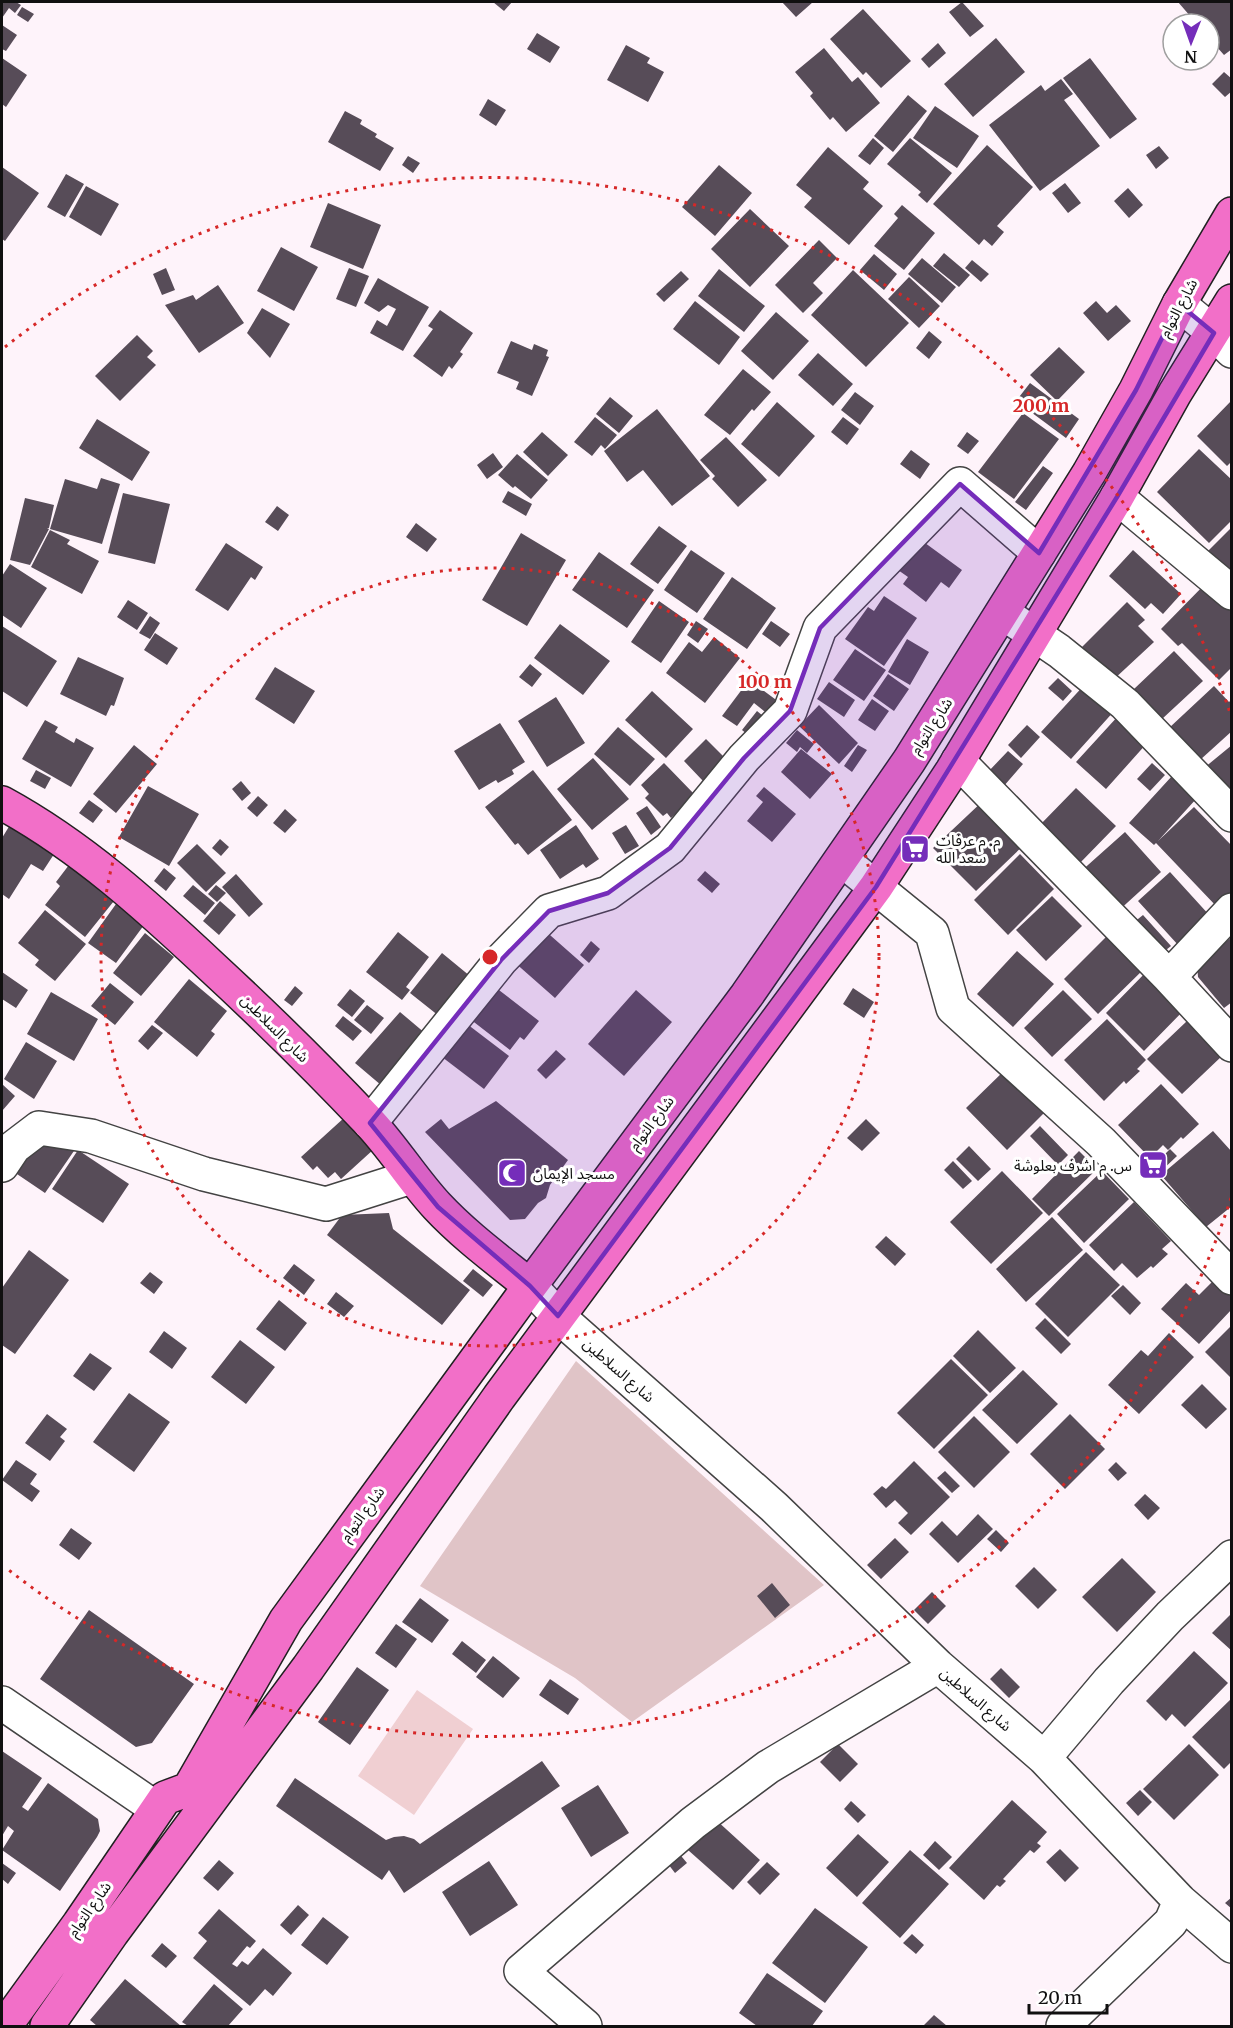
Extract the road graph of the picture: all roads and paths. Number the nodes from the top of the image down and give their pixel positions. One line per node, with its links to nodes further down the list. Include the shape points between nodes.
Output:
1 (1232, 214): 3 (main road, شارع التوام)
2 (1232, 302): 4 (main road)
3 (1179, 304): 4 (street); 6 (main road, شارع التوام, via 1136,390)
4 (1223, 342): 5 (main road, via 1176,393)
5 (1117, 497): 7 (street); 9 (main road)
6 (1039, 553): 8 (main road, شارع التوام); 18 (street, via 960,484 820,628 790,711 744,758 670,848 608,893 549,911 501,960)
7 (1232, 593)
8 (1003, 613): 9 (street); 13 (main road, شارع التوام)
9 (1034, 634): 10 (main road); 12 (street, via 1125,704)
10 (958, 760): 14 (main road); 16 (street)
11 (2, 803): 18 (main road, شارع السلاطين, via 73,848 144,903)
12 (1232, 815)
13 (842, 860): 14 (street); 22 (main road, شارع التوام, via 747,995)
14 (876, 887): 21 (street, via 932,933 953,1008 1101,1142); 23 (main road)
15 (1232, 910): 16 (street)
16 (1169, 977): 17 (street)
17 (1232, 1045)
18 (370, 1123): 20 (main road, شارع السلاطين)
19 (2, 1165): 20 (street, via 14,1147 39,1128 91,1136 204,1174 326,1204)
20 (411, 1177): 22 (main road, شارع السلاطين, via 438,1208)
21 (1232, 1278)
22 (530, 1286): 23 (street, شارع السلاطين); 28 (main road, شارع التوام, via 286,1620 189,1789 165,1798)
23 (558, 1316): 25 (street, شارع السلاطين, via 774,1507); 32 (main road)
24 (1232, 1557): 27 (street, via 1109,1681)
25 (938, 1666): 27 (street, شارع السلاطين); 33 (street, via 759,1774 693,1823 521,1971)
26 (2, 1703): 28 (street)
27 (1044, 1758): 29 (street, شارع السلاطين)
28 (157, 1809): 31 (main road, شارع التوام)
29 (1180, 1901): 30 (street, شارع السلاطين); 34 (street, via 1171,1922)
30 (1232, 1946)
31 (5, 2026)
32 (47, 2026)
33 (585, 2026)
34 (1063, 2026)

